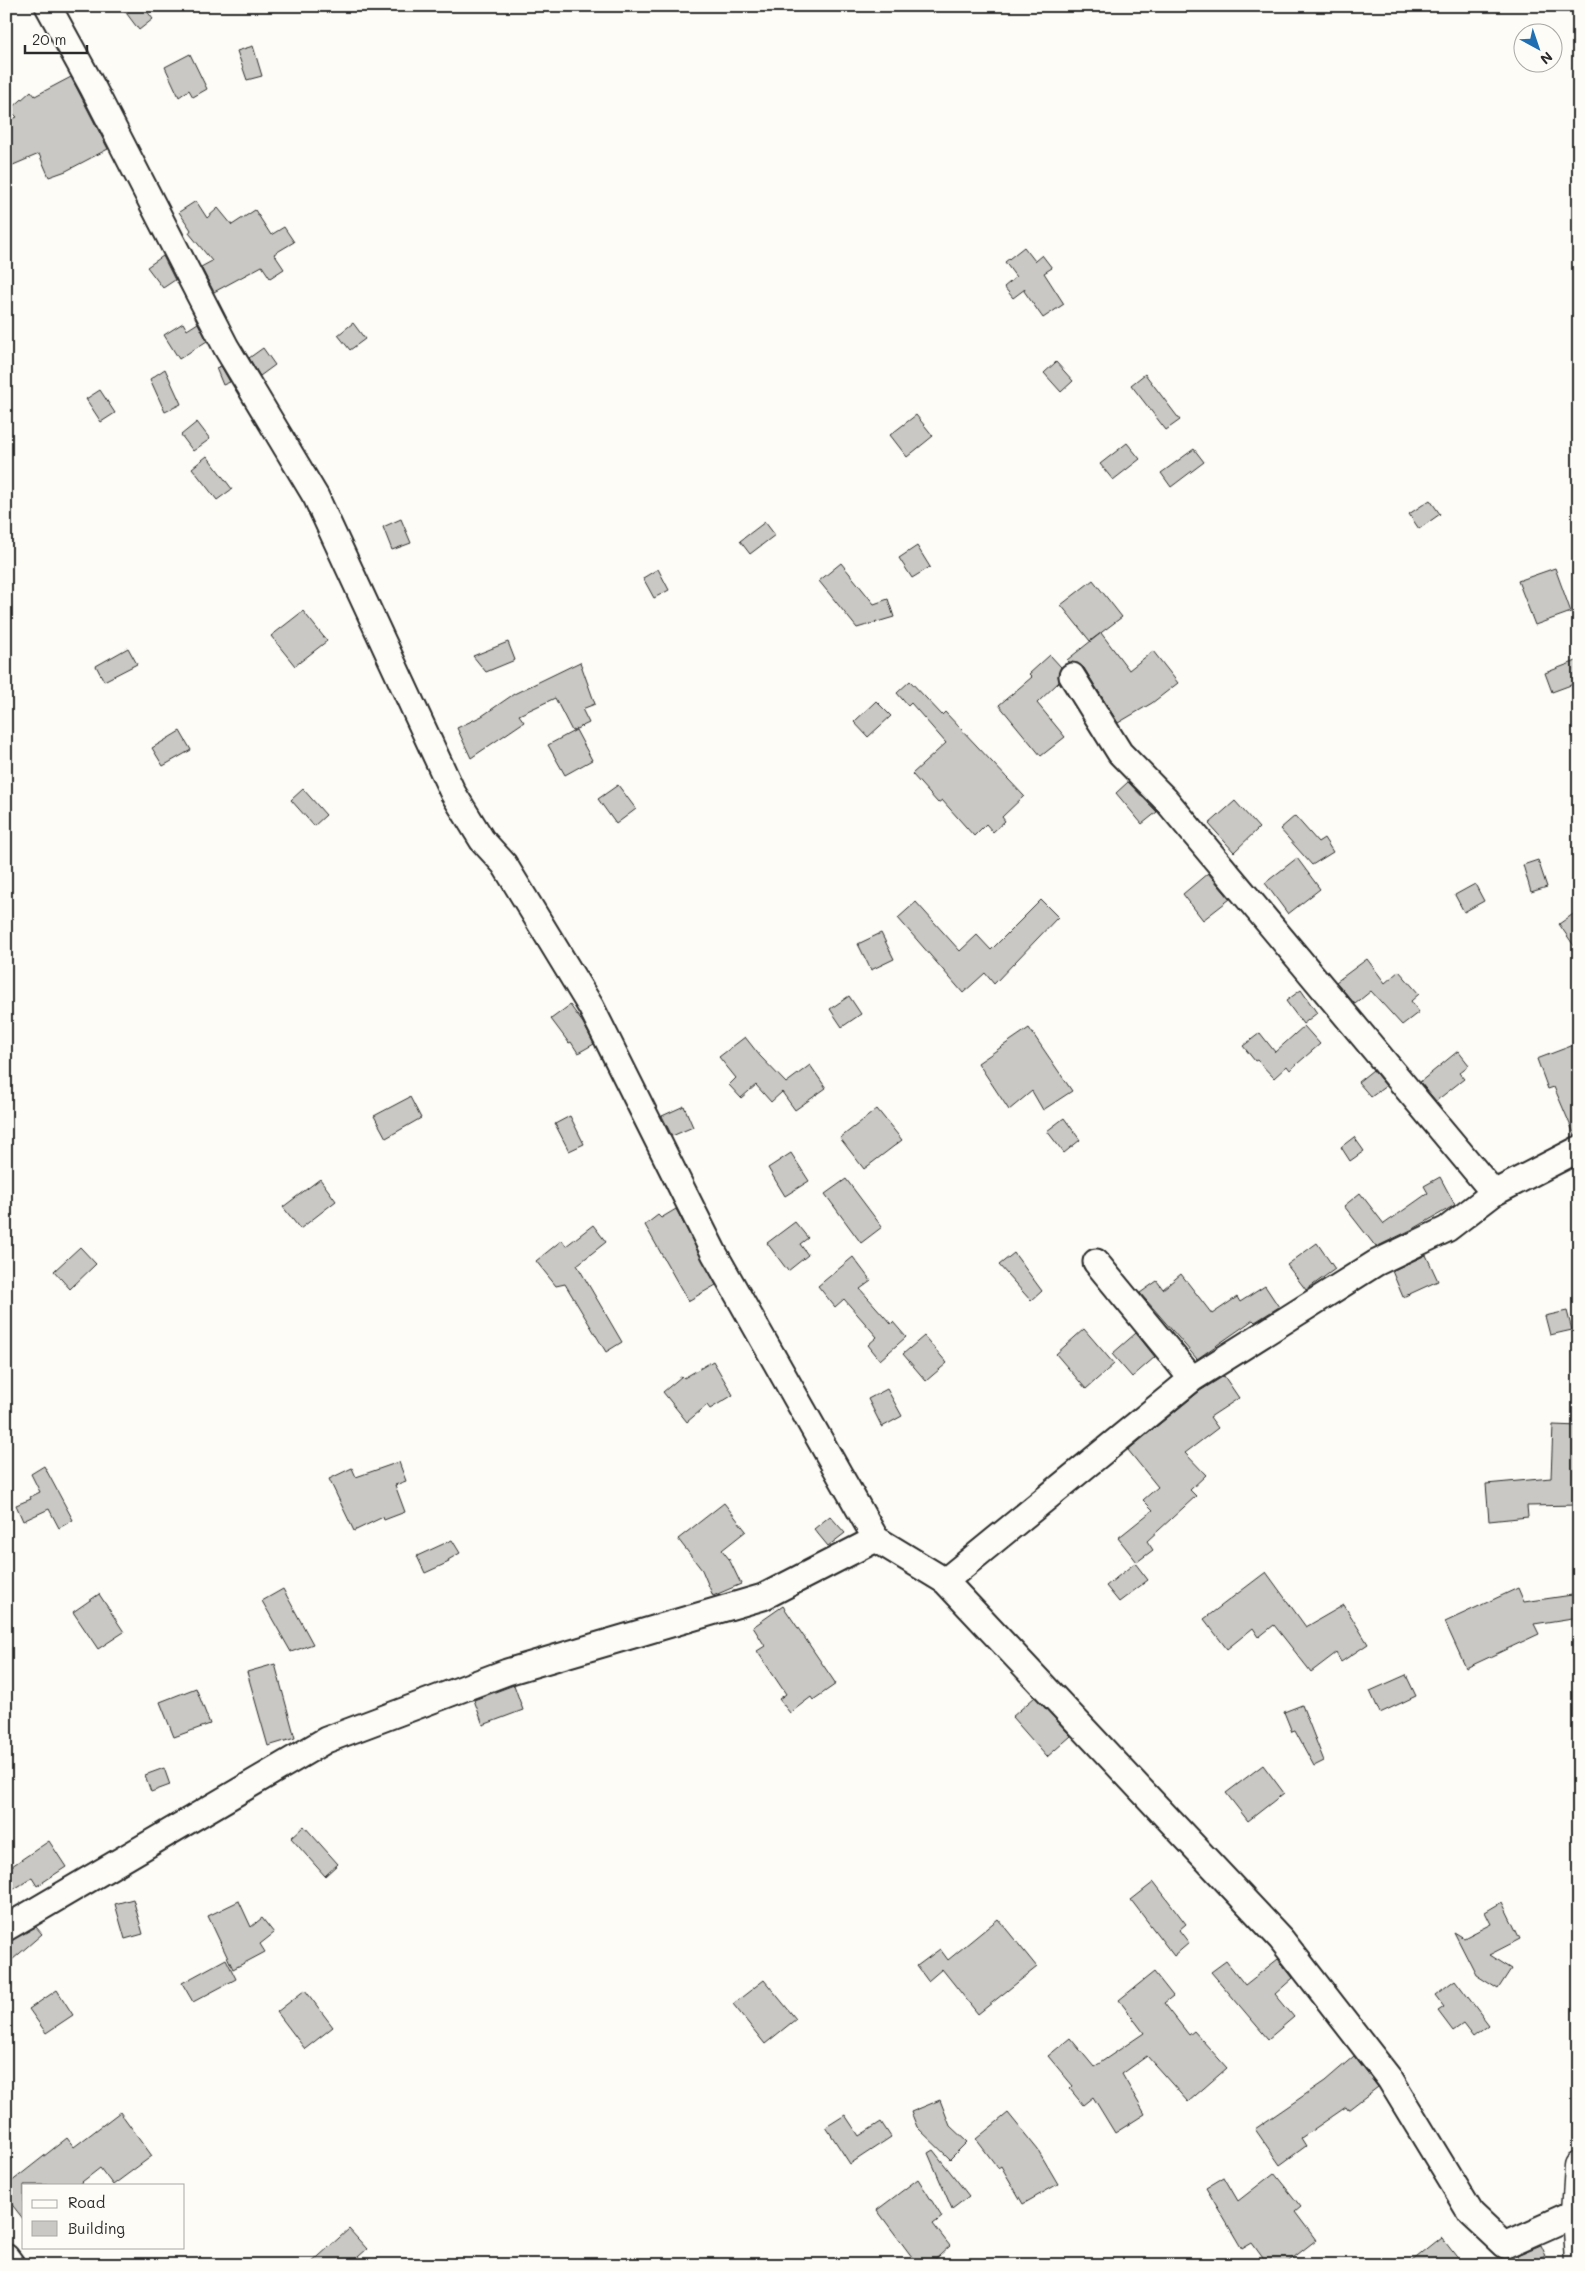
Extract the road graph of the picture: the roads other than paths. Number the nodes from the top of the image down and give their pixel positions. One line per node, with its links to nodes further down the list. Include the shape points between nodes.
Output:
1 (48, 6): 7 (street, via 226,347 316,497 453,793 482,840 504,864 591,1007 714,1253)
2 (1072, 676): 4 (street, via 1120,753 1166,800)
3 (1579, 1149): 4 (street)
4 (1494, 1193): 6 (street, via 1448,1228 1376,1262)
5 (1096, 1262): 6 (street)
6 (1192, 1379): 8 (street)
7 (876, 1539): 8 (street); 9 (street, via 763,1597 507,1672 326,1740)
8 (945, 1581): 11 (street, via 1281,1939 1389,2078 1471,2213 1505,2245)
9 (6, 1928)
10 (1579, 2166): 11 (main road)
11 (1577, 2213): 13 (main road)
12 (6, 2257): 14 (street)
13 (1579, 2263)
14 (12, 2265)

